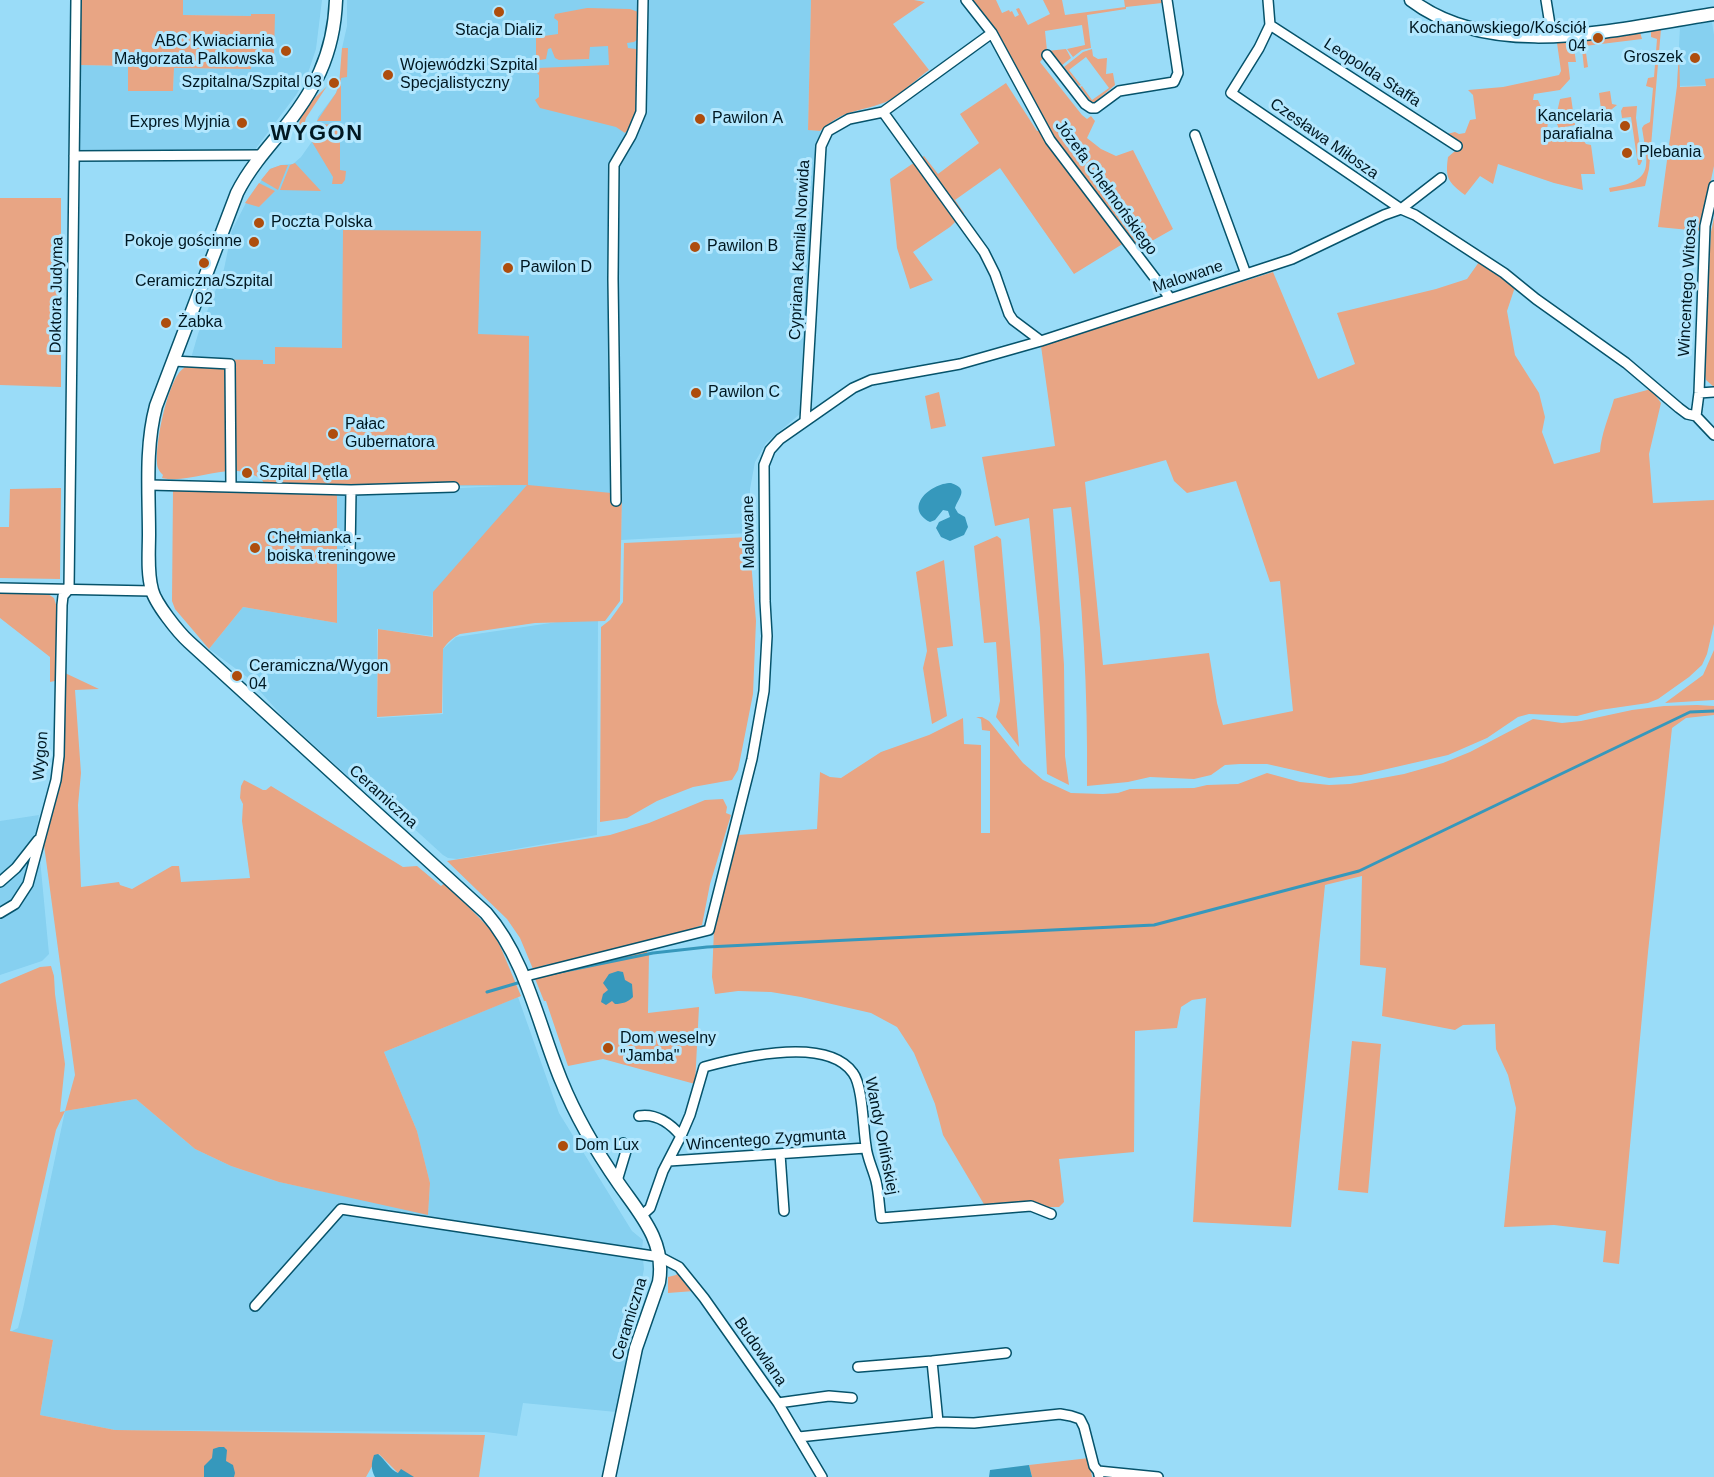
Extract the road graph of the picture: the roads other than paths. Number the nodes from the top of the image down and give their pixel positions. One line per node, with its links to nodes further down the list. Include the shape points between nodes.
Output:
1 (76, 0): 18 (street, Doktora Judyma)
2 (336, 0): 17 (street, via 332,37 321,74)
3 (644, 0): 35 (street, via 641,112 614,165)
4 (966, 0): 11 (street, Józefa Chełmońskiego)
5 (1167, 0): 13 (street, via 1178,73 1174,82 1119,91 1091,108)
6 (1268, 0): 10 (street)
7 (1411, 0): 12 (street, via 1465,28)
8 (1546, 0): 12 (street)
9 (1714, 14): 12 (street)
10 (1270, 25): 16 (street, Leopolda Staffa); 21 (street, Czesława Miłosza, via 1231,93)
11 (992, 33): 14 (street, Cypriana Kamila Norwida); 23 (street, Józefa Chełmońskiego, via 1050,140)
12 (1552, 37)
13 (1047, 55)
14 (882, 112): 24 (street, via 984,252 1013,320); 29 (street, Cypriana Kamila Norwida, via 849,119 828,131 821,146)
15 (1195, 135): 22 (street, Malowane)
16 (1457, 146)
17 (262, 155): 18 (street); 25 (street, via 237,193)
18 (74, 156): 38 (street, Doktora Judyma)
19 (1441, 178): 21 (street, Malowane)
20 (1714, 186): 27 (street, Wincentego Witosa, via 1705,226)
21 (1401, 209): 22 (street, Malowane, via 1292,259); 28 (street, via 1504,273 1626,363 1679,408)
22 (1246, 274): 23 (street, Malowane)
23 (1170, 298): 24 (street, Malowane)
24 (1041, 341): 29 (street, Malowane, via 960,364 871,380)
25 (173, 362): 31 (street, via 151,427); 32 (street, via 230,364)
26 (1714, 392): 27 (street)
27 (1699, 393): 28 (street, Wincentego Witosa)
28 (1696, 416): 30 (street)
29 (805, 421): 43 (street, Malowane, via 780,439 764,465 764,692 752,759 709,930 530,975)
30 (1714, 435)
31 (149, 485): 32 (street); 39 (street)
32 (231, 487): 34 (street)
33 (454, 487): 34 (street)
34 (351, 490): 36 (street)
35 (616, 501)
36 (350, 554)
37 (0, 588): 38 (street)
38 (69, 590): 39 (street); 40 (street, Wygon, via 63,596 62,606 59,756)
39 (152, 591): 43 (street, Ceramiczna, via 189,642 486,913 508,942)
40 (41, 836): 41 (street); 42 (street, Wygon, via 28,884 15,904)
41 (0, 882)
42 (0, 913)
43 (524, 981): 50 (street, Ceramiczna, via 574,1111)
44 (639, 1116): 45 (street, via 664,1121)
45 (681, 1136): 47 (street, Wandy Orlińskiej, via 704,1067 779,1052 825,1055 854,1074); 49 (street)
46 (623, 1143): 50 (street, via 626,1151)
47 (866, 1148): 48 (street, Wincentego Zygmunta); 52 (street, Wandy Orlińskiej, via 880,1218 1031,1206)
48 (780, 1154): 49 (street, Wincentego Zygmunta); 51 (street)
49 (669, 1161): 53 (street, via 650,1208)
50 (617, 1182): 53 (street, Ceramiczna)
51 (784, 1211)
52 (1051, 1214)
53 (641, 1216): 54 (street, Ceramiczna, via 655,1238)
54 (660, 1257): 55 (street, via 341,1209); 60 (street, Budowlana, via 679,1267); 64 (street, Ceramiczna, via 660,1282 636,1348)
55 (255, 1306)
56 (1006, 1353): 57 (street)
57 (932, 1362): 58 (street); 61 (street)
58 (858, 1367)
59 (852, 1398): 60 (street, via 829,1396)
60 (778, 1403): 62 (street, Budowlana)
61 (938, 1422): 62 (street); 63 (street, via 1071,1416 1080,1419 1084,1427)
62 (799, 1437): 65 (street, Budowlana)
63 (1099, 1474): 66 (street)
64 (609, 1477)
65 (822, 1477)
66 (1158, 1477)

